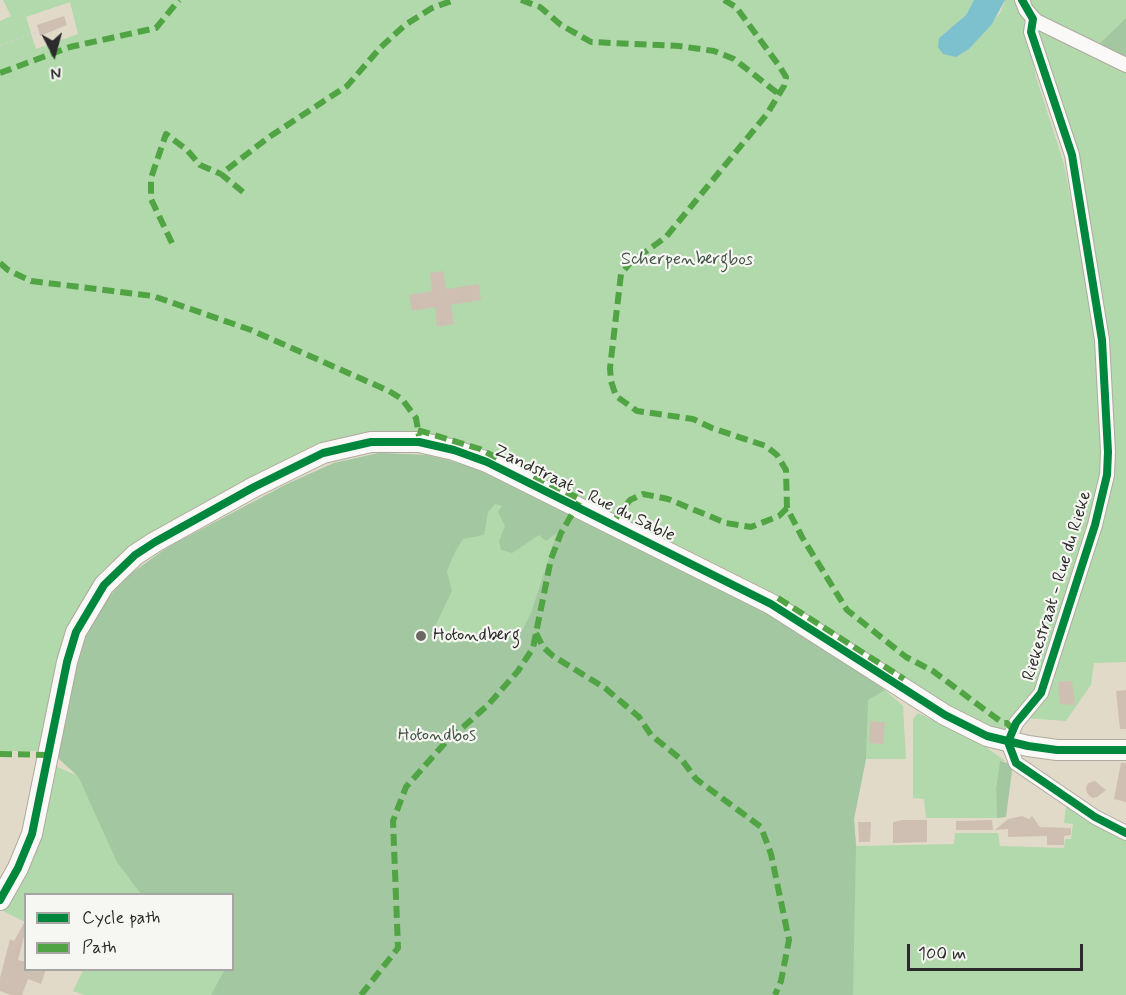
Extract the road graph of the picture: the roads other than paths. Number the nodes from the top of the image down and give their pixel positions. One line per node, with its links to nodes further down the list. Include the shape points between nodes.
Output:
1 (1022, 0): 2 (street)
2 (1033, 19): 3 (street); 4 (street, Riekestraat - Rue du Rieke, via 1031,32 1072,155 1102,340 1108,452 1105,487 1095,525 1045,683 1037,701 1019,718)
3 (1126, 65)
4 (1010, 736): 5 (main road, Zandstraat - Rue du Sable, via 1057,750); 6 (street, via 1016,763 1095,817); 7 (main road, Zandstraat - Rue du Sable, via 959,724 771,604 487,462 419,442 371,442 323,453 254,487 135,555 104,585 76,632 32,834)
5 (1126, 750)
6 (1126, 833)
7 (0, 900)

